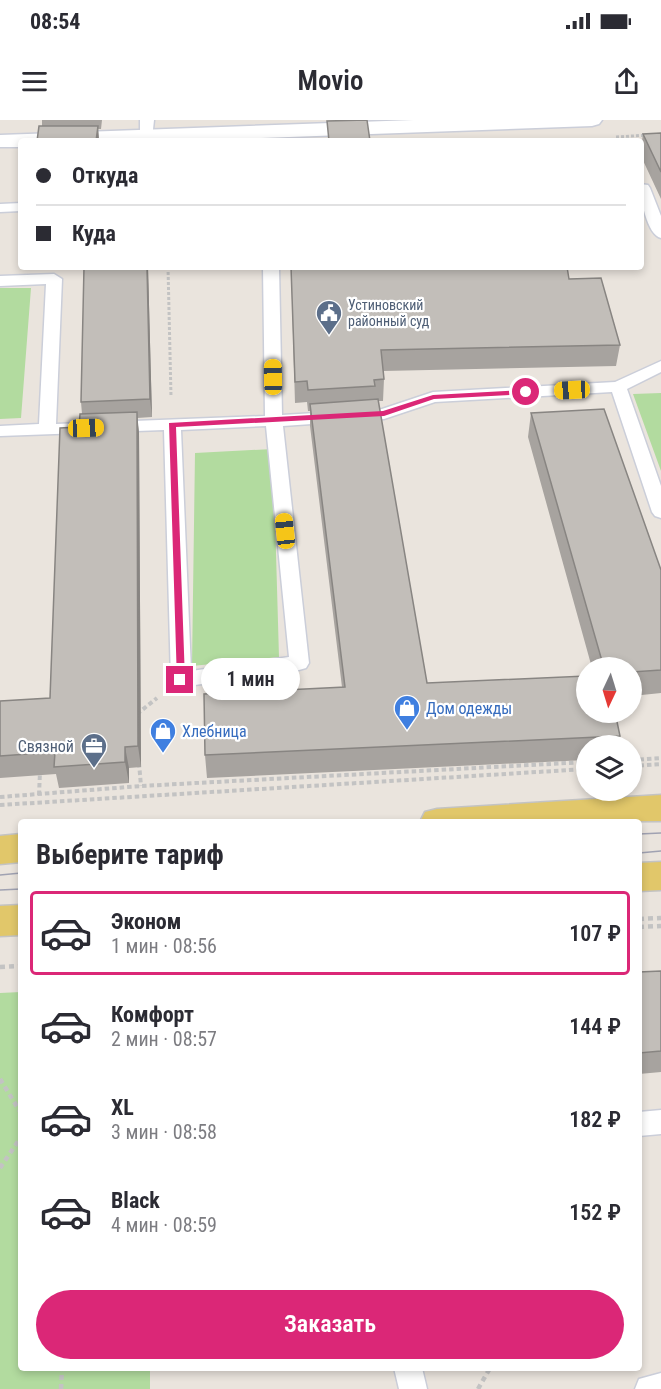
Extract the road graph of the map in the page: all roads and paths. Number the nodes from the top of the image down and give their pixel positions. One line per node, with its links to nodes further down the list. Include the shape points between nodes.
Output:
1 (592, 120): 4 (street)
2 (147, 128): 3 (street); 4 (street)
3 (6, 134)
4 (264, 137)
5 (644, 197): 8 (lane)
6 (18, 207): 7 (lane)
7 (0, 208)
8 (661, 234)
9 (168, 270): 15 (path)
10 (271, 270): 14 (lane)
11 (0, 281): 16 (lane, via 54,279)
12 (661, 366): 13 (lane)
13 (618, 387): 14 (lane, via 433,397 384,414); 18 (lane)
14 (274, 421): 15 (lane); 19 (lane, via 299,663)
15 (172, 425): 16 (lane); 19 (lane)
16 (47, 429): 17 (lane)
17 (0, 431)
18 (661, 512)
19 (180, 680): 20 (path)
20 (129, 720)
21 (138, 755): 29 (path)
22 (661, 759): 23 (path)
23 (642, 760)
24 (40, 762): 30 (path)
25 (576, 763): 29 (path)
26 (661, 764): 27 (path)
27 (642, 765)
28 (576, 770): 32 (path)
29 (141, 786): 30 (path)
30 (39, 795): 31 (path)
31 (0, 797)
32 (0, 806)
33 (661, 808): 34 (main road)
34 (485, 819)
35 (18, 848): 36 (main road)
36 (0, 850)
37 (661, 876): 38 (main road)
38 (642, 878)
39 (661, 918): 40 (path)
40 (642, 919)
41 (18, 920): 42 (main road)
42 (0, 921)
43 (661, 926): 44 (path)
44 (642, 927)
45 (18, 966): 46 (path)
46 (0, 967)
47 (0, 1078): 48 (path)
48 (18, 1108)
49 (661, 1122): 50 (lane)
50 (642, 1124)
51 (18, 1141): 52 (path)
52 (0, 1168)
53 (62, 1371): 57 (path)
54 (409, 1371): 58 (lane)
55 (488, 1371): 59 (path)
56 (661, 1387): 60 (lane)
57 (61, 1389)
58 (413, 1389)
59 (478, 1389)
60 (649, 1389)

